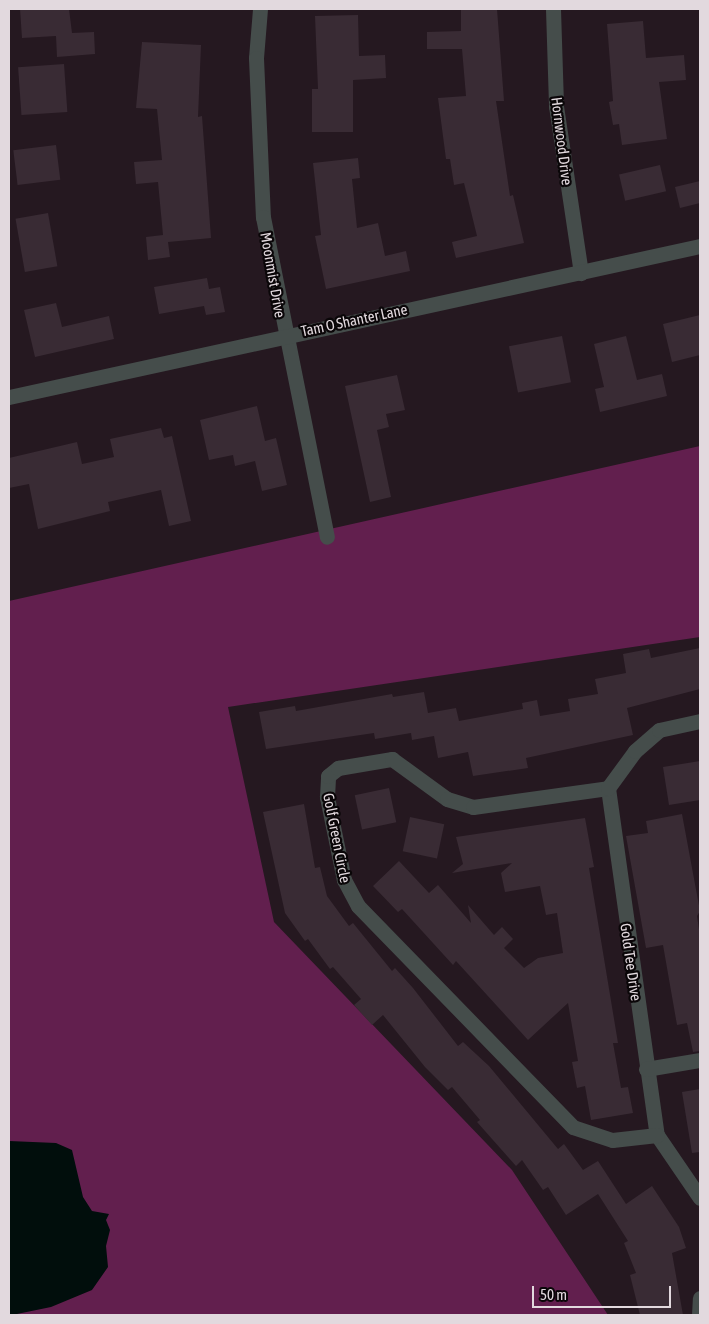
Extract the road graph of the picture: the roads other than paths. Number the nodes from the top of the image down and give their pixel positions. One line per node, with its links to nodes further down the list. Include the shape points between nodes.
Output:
1 (260, 9): 5 (street, Moonmist Drive, via 256,58 263,217)
2 (553, 9): 4 (street, Hornwood Drive, via 556,106)
3 (700, 246): 4 (street, Tam O Shanter Lane)
4 (581, 273): 5 (street, Tam O Shanter Lane)
5 (284, 335): 6 (street, Tam O Shanter Lane); 7 (street, Moonmist Drive)
6 (9, 397)
7 (328, 537)
8 (700, 721): 9 (street, via 659,730 635,751)
9 (608, 788): 11 (street, Gold Tee Drive); 12 (street, Golf Green Circle, via 473,807 447,799 403,764 381,758 338,768 328,776 327,797 349,895 573,1127 612,1140)
10 (700, 1060): 11 (street)
11 (646, 1069): 12 (street, Gold Tee Drive)
12 (657, 1135): 13 (street)
13 (700, 1198)
14 (700, 1298): 15 (street)
15 (699, 1315)

